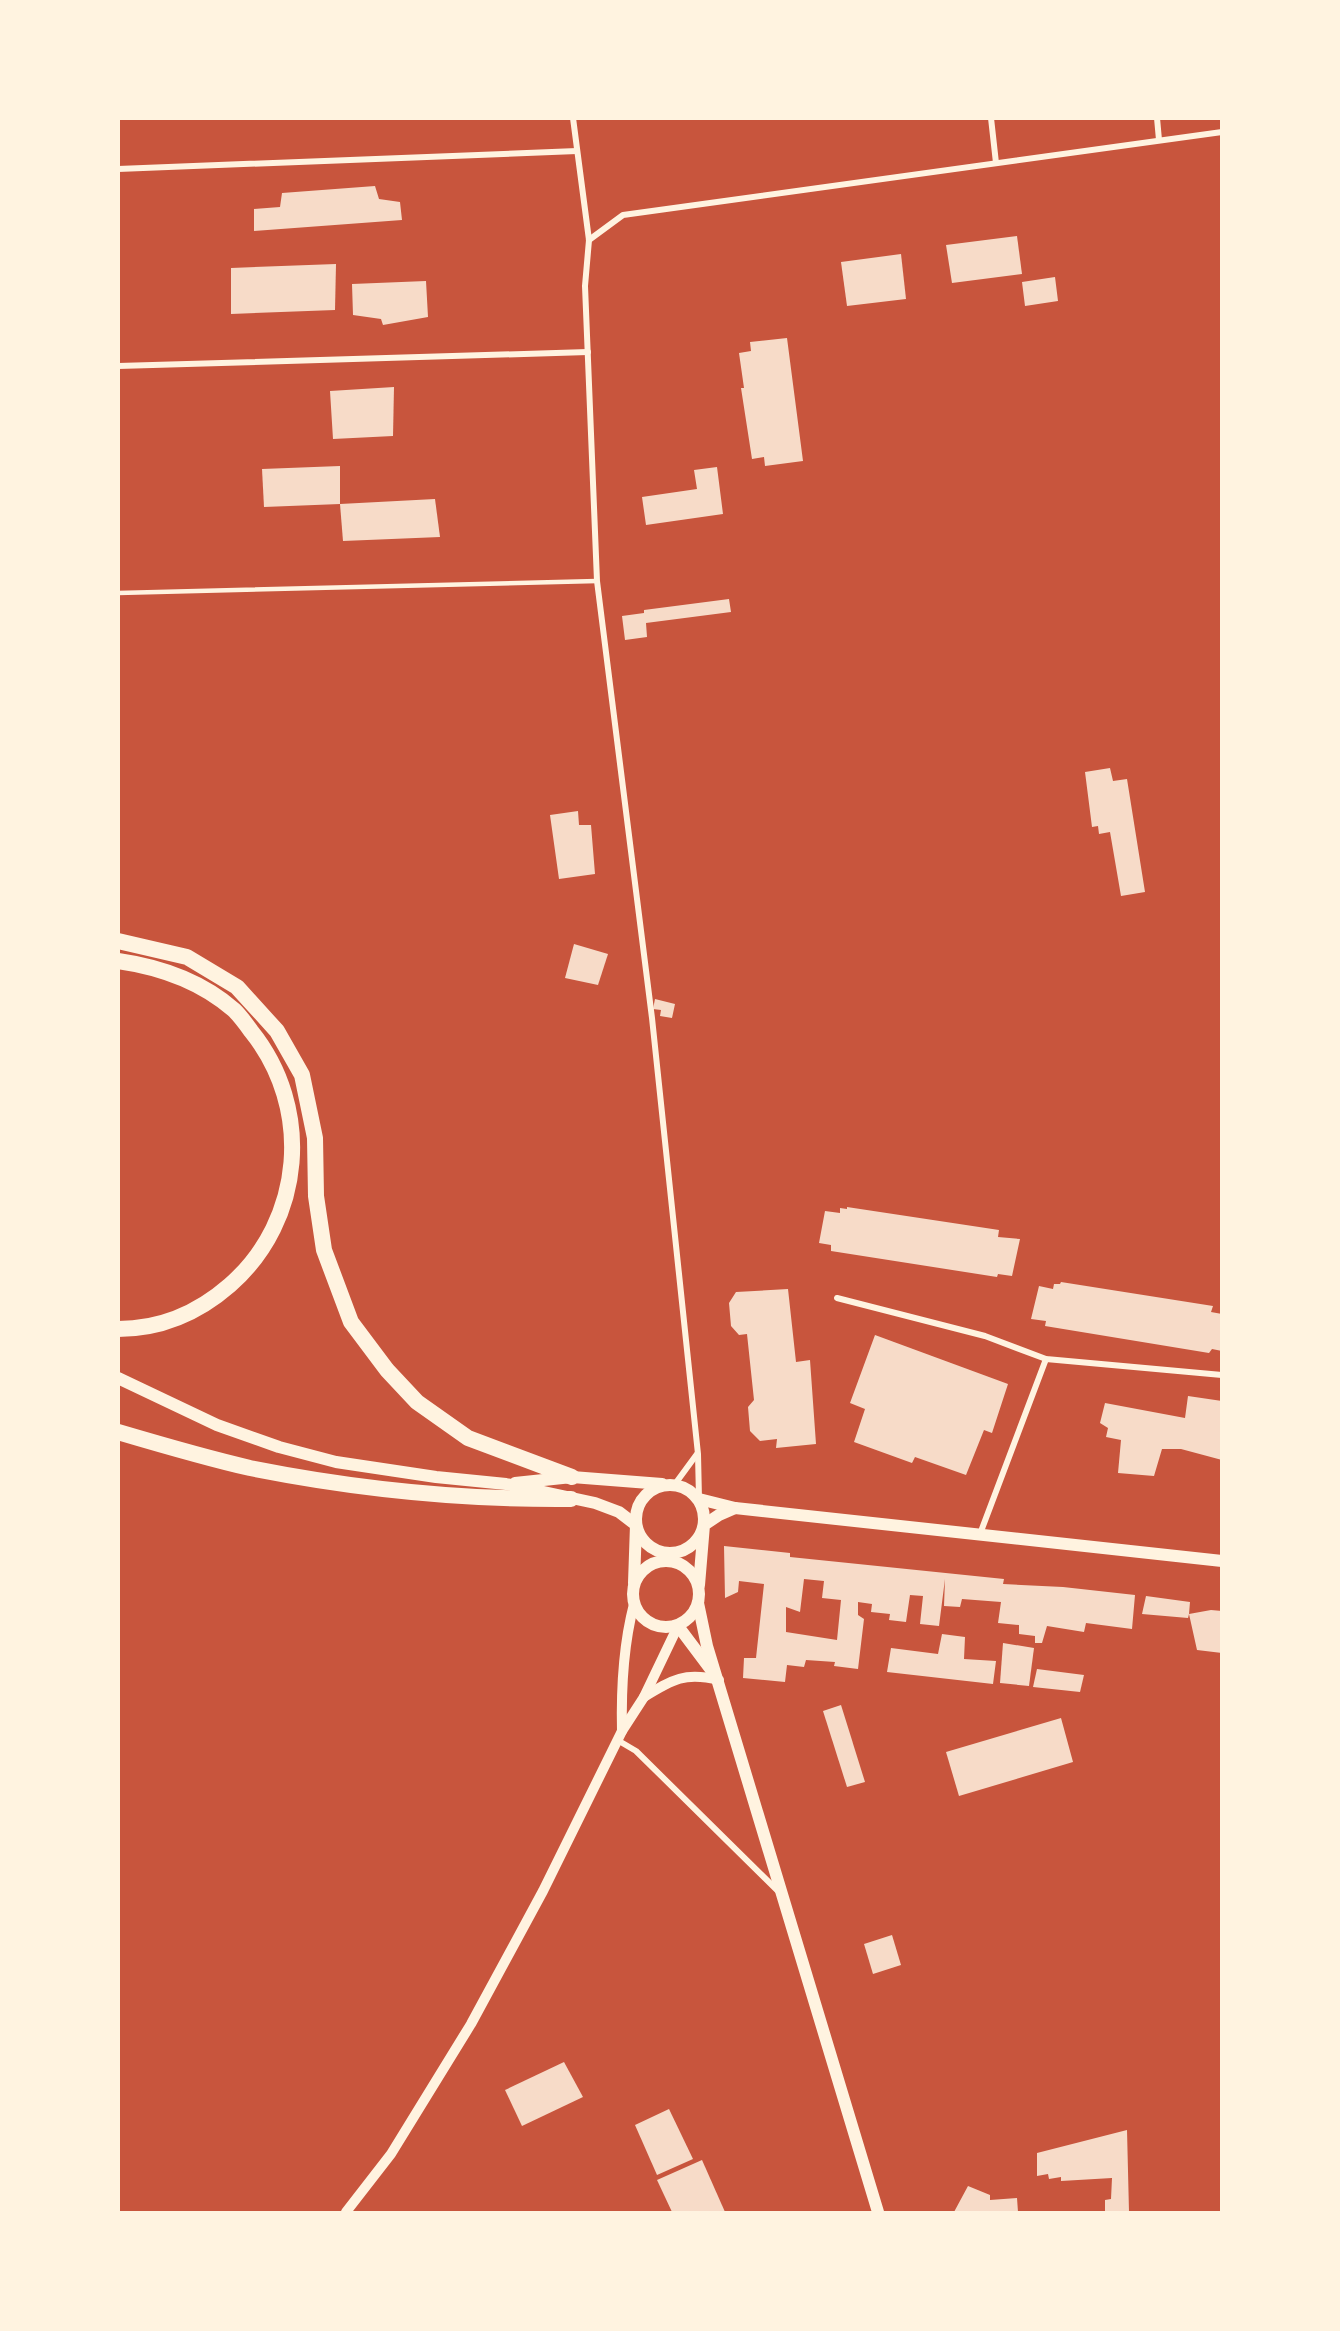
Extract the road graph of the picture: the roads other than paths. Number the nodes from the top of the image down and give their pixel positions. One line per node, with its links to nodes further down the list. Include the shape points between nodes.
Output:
1 (573, 118): 6 (street)
2 (991, 118): 7 (street)
3 (1157, 118): 5 (street)
4 (1221, 132): 5 (street)
5 (1159, 140): 7 (street)
6 (577, 151): 8 (street); 9 (street)
7 (996, 163): 9 (street, via 623,214)
8 (118, 169)
9 (588, 240): 10 (street)
10 (588, 352): 11 (street); 12 (street)
11 (118, 366)
12 (597, 581): 13 (lane); 22 (street, via 652,1018)
13 (118, 593)
14 (118, 940): 23 (highway, via 187,957 237,987 278,1031 302,1075 315,1138 316,1196 324,1250 351,1322 387,1370 417,1402 468,1438)
15 (118, 961): 17 (highway, via 179,976 209,991 235,1011 264,1048 282,1086 292,1125 293,1161 283,1205 265,1244 244,1272 215,1298 186,1315 156,1326)
16 (837, 1299): 18 (street, via 985,1336)
17 (118, 1329)
18 (1047, 1359): 19 (street); 31 (street)
19 (1221, 1375)
20 (118, 1378): 24 (main road, via 217,1425 279,1447 336,1462)
21 (118, 1432): 26 (highway, via 250,1468 326,1480 483,1497)
22 (698, 1454): 25 (street); 27 (street)
23 (572, 1477): 24 (main road); 25 (main road)
24 (506, 1484): 26 (main road)
25 (669, 1484): 27 (main road, via 692,1492); 29 (main road, via 652,1489 644,1497 638,1506)
26 (571, 1499): 29 (main road, via 619,1512)
27 (699, 1499): 28 (main road); 30 (main road)
28 (735, 1508): 30 (main road); 31 (main road)
29 (636, 1525): 30 (main road, via 646,1544 665,1553 686,1550); 33 (main road)
30 (704, 1526): 34 (main road)
31 (980, 1534): 32 (main road)
32 (1221, 1561)
33 (634, 1583): 34 (main road, via 645,1568 663,1561 682,1565); 36 (main road)
34 (699, 1588): 35 (main road)
35 (698, 1603): 37 (main road, via 694,1613); 38 (main road)
36 (634, 1604): 37 (main road, via 646,1622 656,1627); 40 (street, via 622,1678)
37 (678, 1626): 38 (main road); 39 (street)
38 (719, 1680): 39 (street, via 698,1675 682,1678); 41 (main road)
39 (644, 1697): 40 (street)
40 (620, 1736): 41 (street); 42 (street, via 471,2024 391,2154)
41 (782, 1895): 43 (main road)
42 (346, 2212)
43 (878, 2212)

